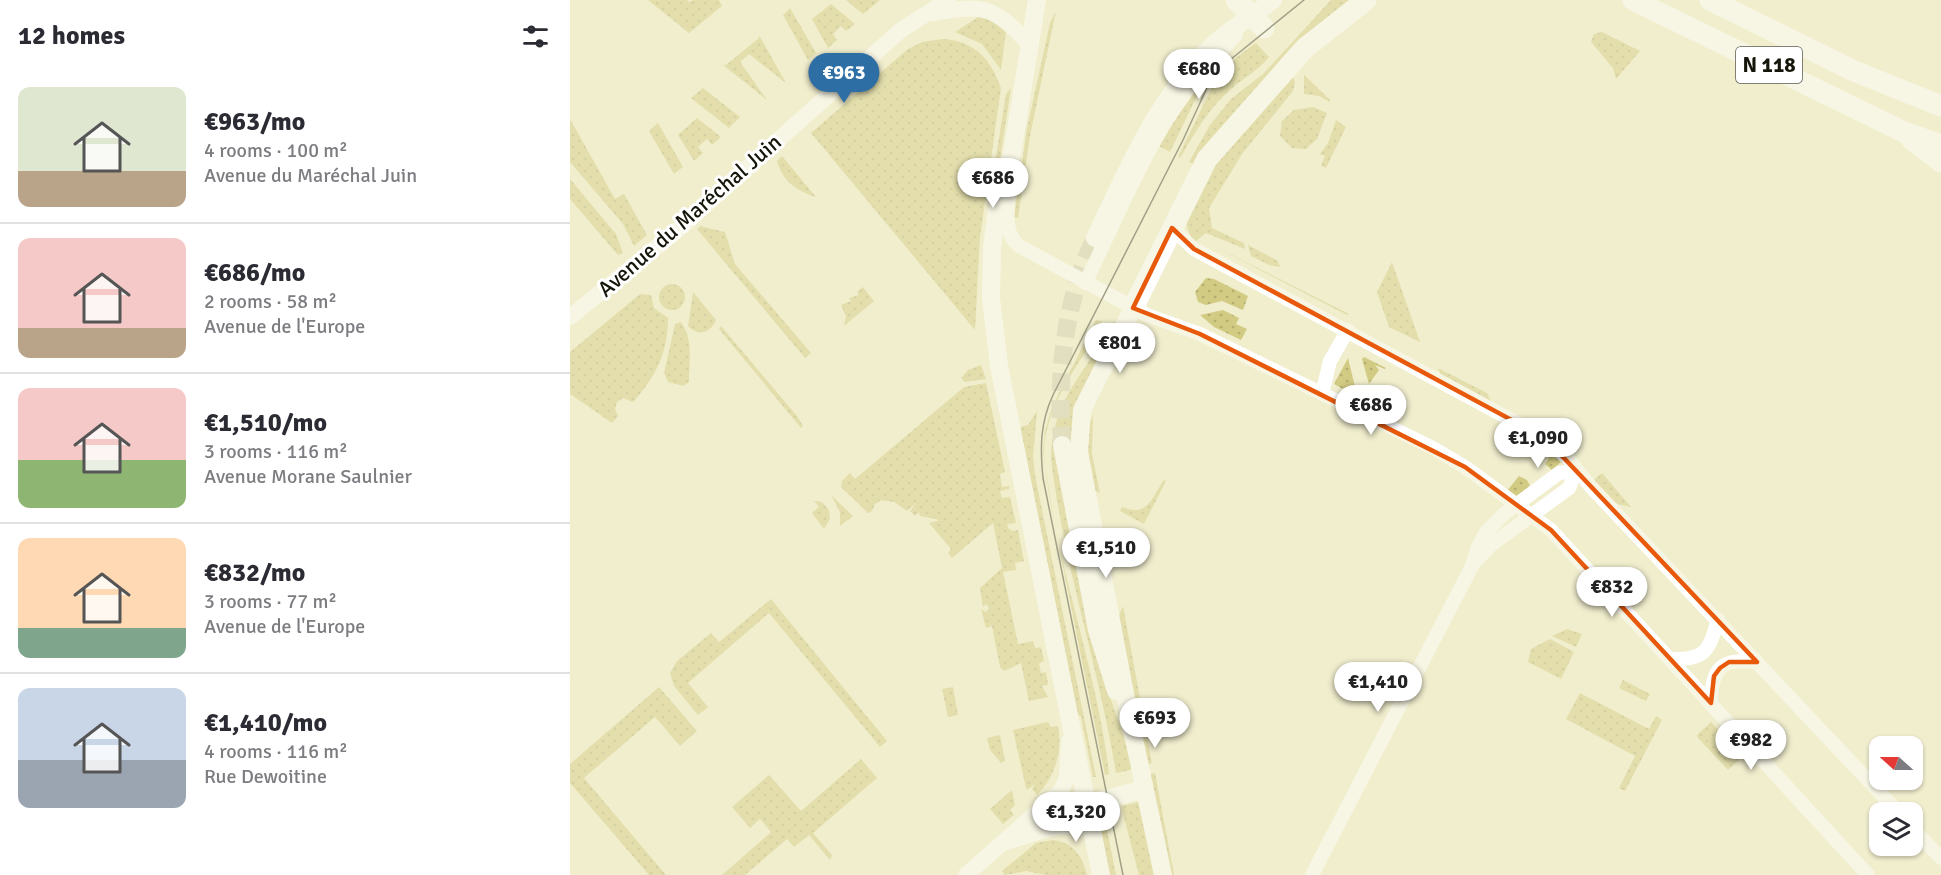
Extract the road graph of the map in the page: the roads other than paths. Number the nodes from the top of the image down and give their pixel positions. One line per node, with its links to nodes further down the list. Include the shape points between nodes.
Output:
1 (1024, 0): 9 (main road)
2 (1037, 0): 9 (main road)
3 (1236, 0): 8 (highway)
4 (1366, 0): 19 (highway, via 1305,48 1207,159)
5 (1632, 0): 15 (highway, N 118)
6 (1710, 0): 12 (highway, N 118)
7 (940, 5): 11 (street, Avenue du Maréchal Juin, via 981,9 1000,16); 23 (street, Avenue du Maréchal Juin, via 901,30 680,228)
8 (1266, 13): 10 (main road)
9 (1033, 27): 11 (main road)
10 (1223, 42): 20 (main road, via 1191,68 1155,118); 21 (street, via 1169,118)
11 (1030, 45): 17 (main road)
12 (1854, 71): 13 (highway); 14 (highway, N 118)
13 (1941, 106)
14 (1941, 122)
15 (1904, 132): 16 (highway, N 118); 18 (highway)
16 (1941, 145)
17 (1012, 154): 21 (street, via 1008,231 1011,240); 36 (main road, via 997,209 992,248 994,333)
18 (1941, 162)
19 (1172, 228): 22 (highway); 24 (street, via 1194,249)
20 (1095, 238)
21 (1085, 283): 22 (street)
22 (1133, 308): 25 (street, via 1200,334); 35 (main road, via 1082,410 1079,431 1080,463)
23 (570, 317)
24 (1348, 330): 25 (street, via 1330,361); 27 (street, via 1396,360 1545,438 1567,457)
25 (1322, 394): 28 (street, via 1433,448)
26 (1062, 445): 35 (main road, via 1097,630 1111,679)
27 (1576, 471): 28 (street, via 1558,473); 29 (street, via 1569,488); 31 (street)
28 (1515, 505): 29 (street); 30 (street, via 1486,532)
29 (1533, 517): 30 (street, via 1491,545); 32 (street, via 1551,530)
30 (1472, 566): 48 (street)
31 (1718, 620): 32 (street, via 1712,644 1705,653 1694,658); 33 (street)
32 (1670, 659): 34 (street)
33 (1757, 662): 34 (street, via 1729,662 1720,668 1714,676); 39 (street)
34 (1711, 703): 44 (street)
35 (1130, 720): 37 (main road)
36 (1072, 727): 38 (main road); 42 (street, via 1067,778 1060,792)
37 (1144, 786): 38 (main road); 47 (main road)
38 (1093, 802): 40 (main road); 42 (street, via 1057,813)
39 (1889, 802)
40 (1092, 828): 42 (street, via 1062,825); 46 (main road)
41 (1923, 839): 43 (street)
42 (1010, 841): 45 (street)
43 (1941, 858)
44 (1854, 861): 49 (street); 50 (street)
45 (966, 875)
46 (1101, 875)
47 (1163, 875)
48 (1312, 875)
49 (1858, 875)
50 (1868, 875)

